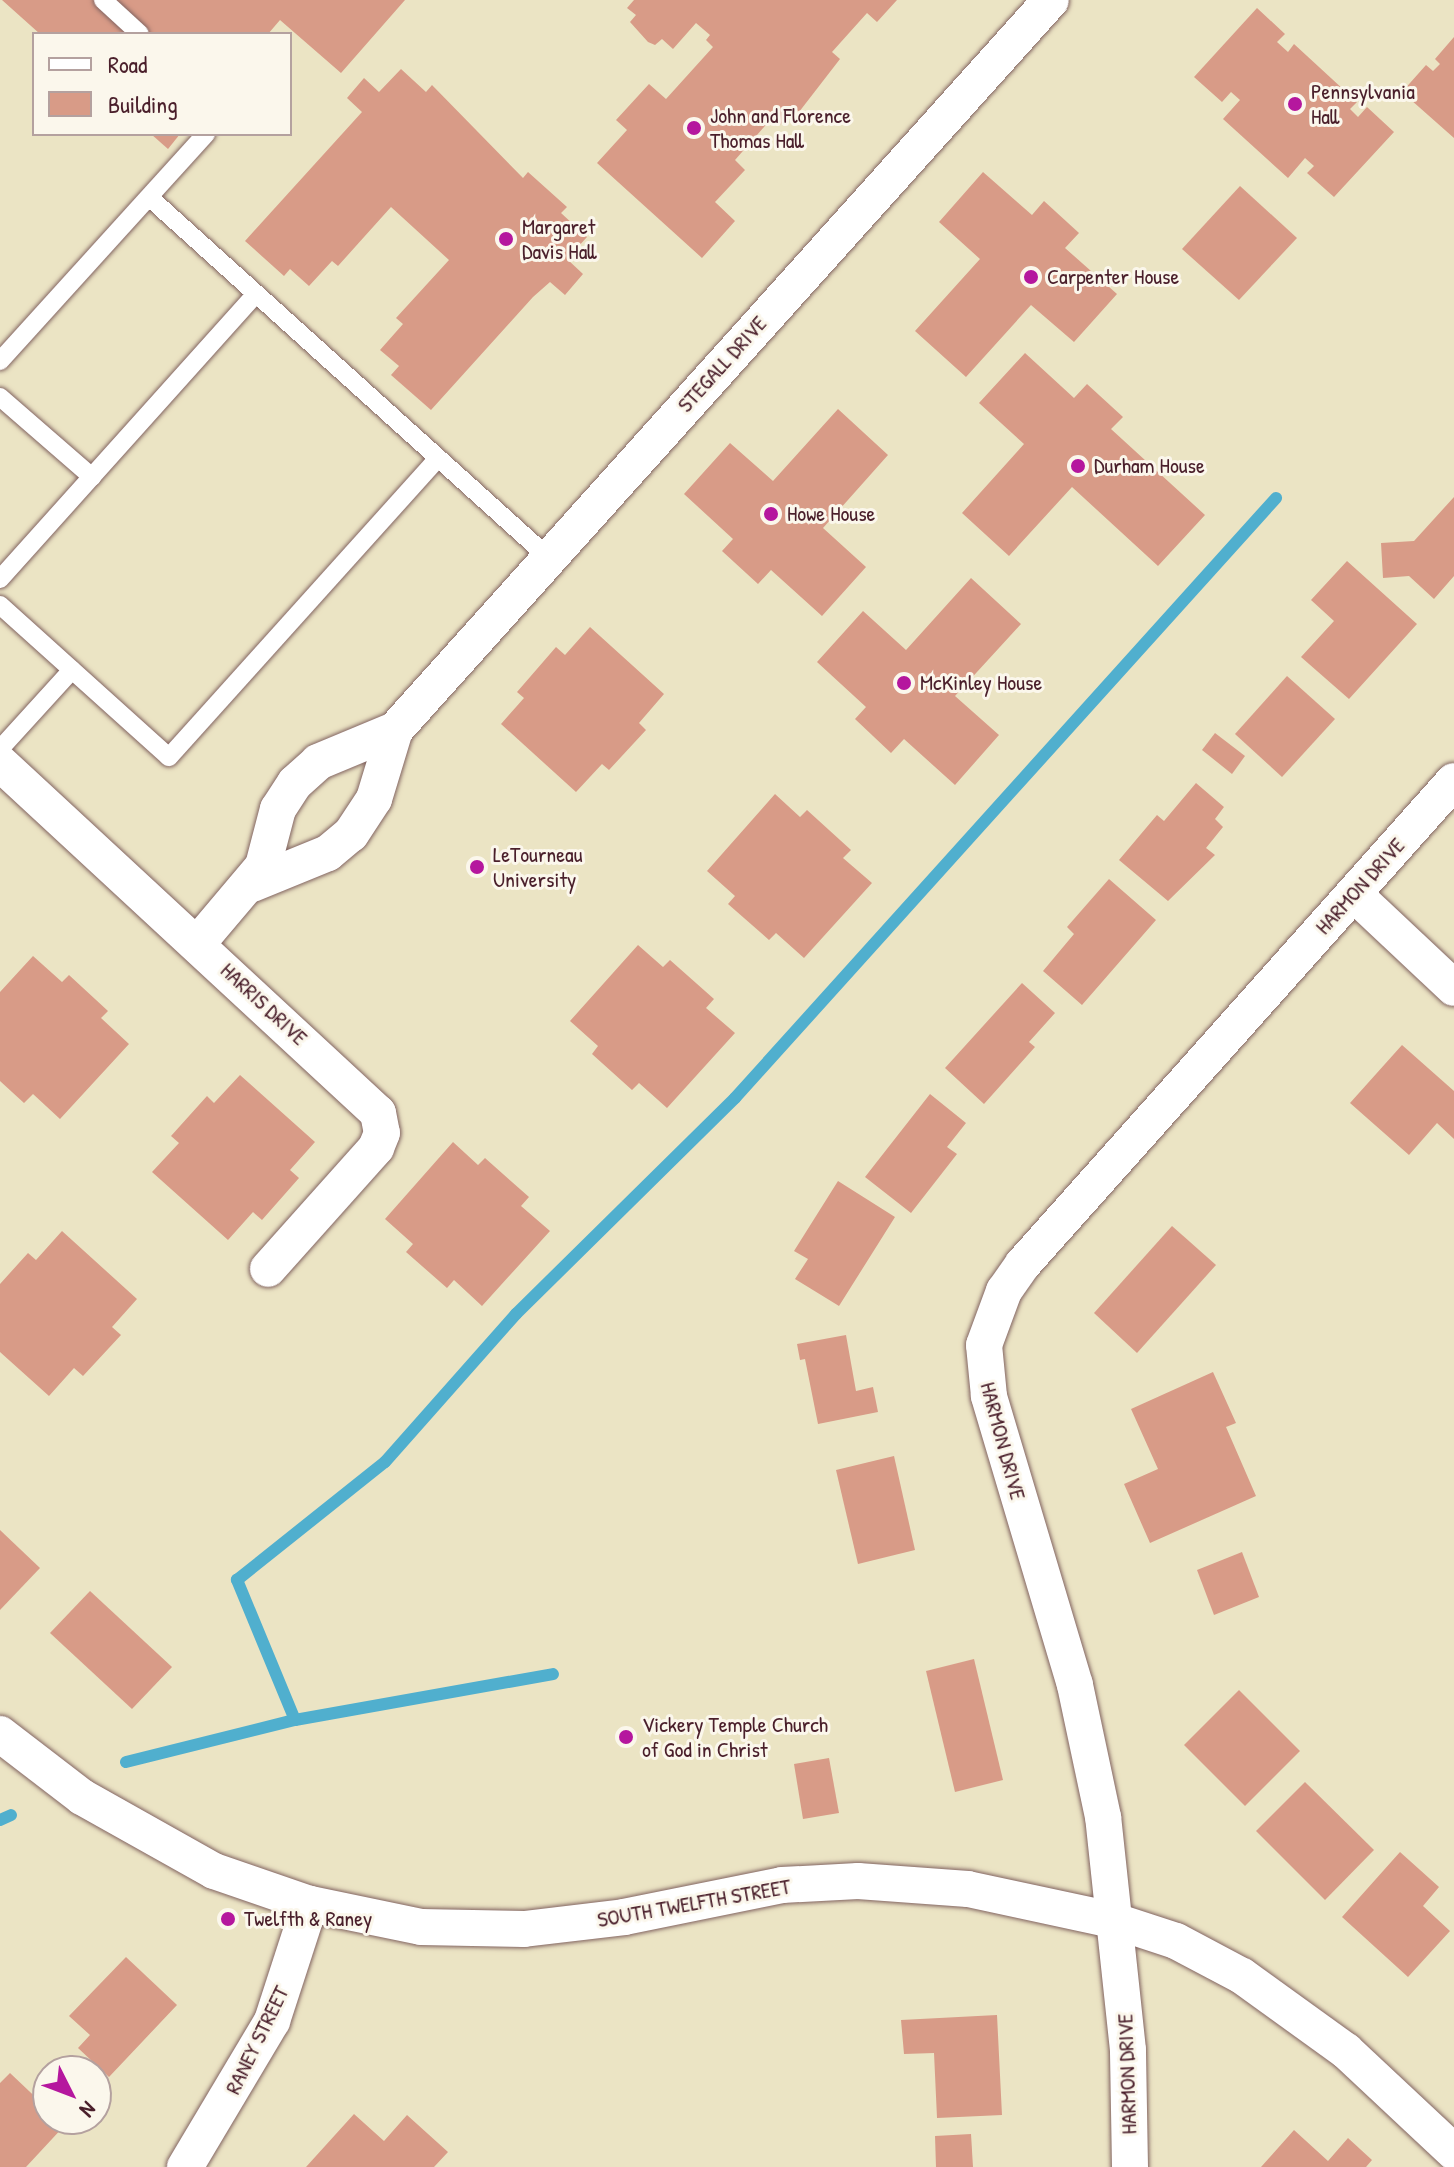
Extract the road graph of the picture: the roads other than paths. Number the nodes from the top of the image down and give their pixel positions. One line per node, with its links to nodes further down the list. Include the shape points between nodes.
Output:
1 (103, 0): 3 (lane)
2 (1051, 0): 11 (street, STEGALL DRIVE)
3 (138, 32)
4 (204, 136): 5 (lane)
5 (149, 197): 6 (lane); 7 (lane)
6 (256, 294): 9 (lane); 10 (lane)
7 (0, 361)
8 (0, 397): 10 (lane)
9 (438, 458): 11 (lane); 14 (lane, via 169,757)
10 (92, 477): 12 (lane)
11 (549, 558): 15 (street, STEGALL DRIVE)
12 (0, 579)
13 (0, 605): 14 (lane)
14 (72, 670): 16 (lane)
15 (395, 730): 19 (street, STEGALL DRIVE, via 318,762 295,783 278,809 263,866); 19 (street, STEGALL DRIVE, via 374,799 351,834 328,853)
16 (0, 749)
17 (0, 763): 21 (street, HARRIS DRIVE)
18 (1454, 781): 20 (street, HARMON DRIVE)
19 (252, 884): 21 (street, STEGALL DRIVE)
20 (1354, 894): 22 (street); 26 (street, HARMON DRIVE, via 1023,1264 1004,1291 984,1345 989,1396 1085,1724 1103,1817)
21 (198, 943): 23 (street, HARRIS DRIVE, via 364,1095 382,1122 376,1148)
22 (1454, 988)
23 (268, 1269)
24 (0, 1734): 25 (street, SOUTH TWELFTH STREET, via 82,1797 151,1840 214,1871)
25 (310, 1904): 26 (street, SOUTH TWELFTH STREET, via 421,1927 524,1929 624,1917 782,1885 858,1881 968,1889); 28 (street, RANEY STREET, via 267,2031)
26 (1112, 1920): 27 (street, SOUTH TWELFTH STREET, via 1176,1941 1242,1976 1346,2051); 29 (street, HARMON DRIVE, via 1128,2050)
27 (1454, 2152)
28 (185, 2167)
29 (1130, 2167)

